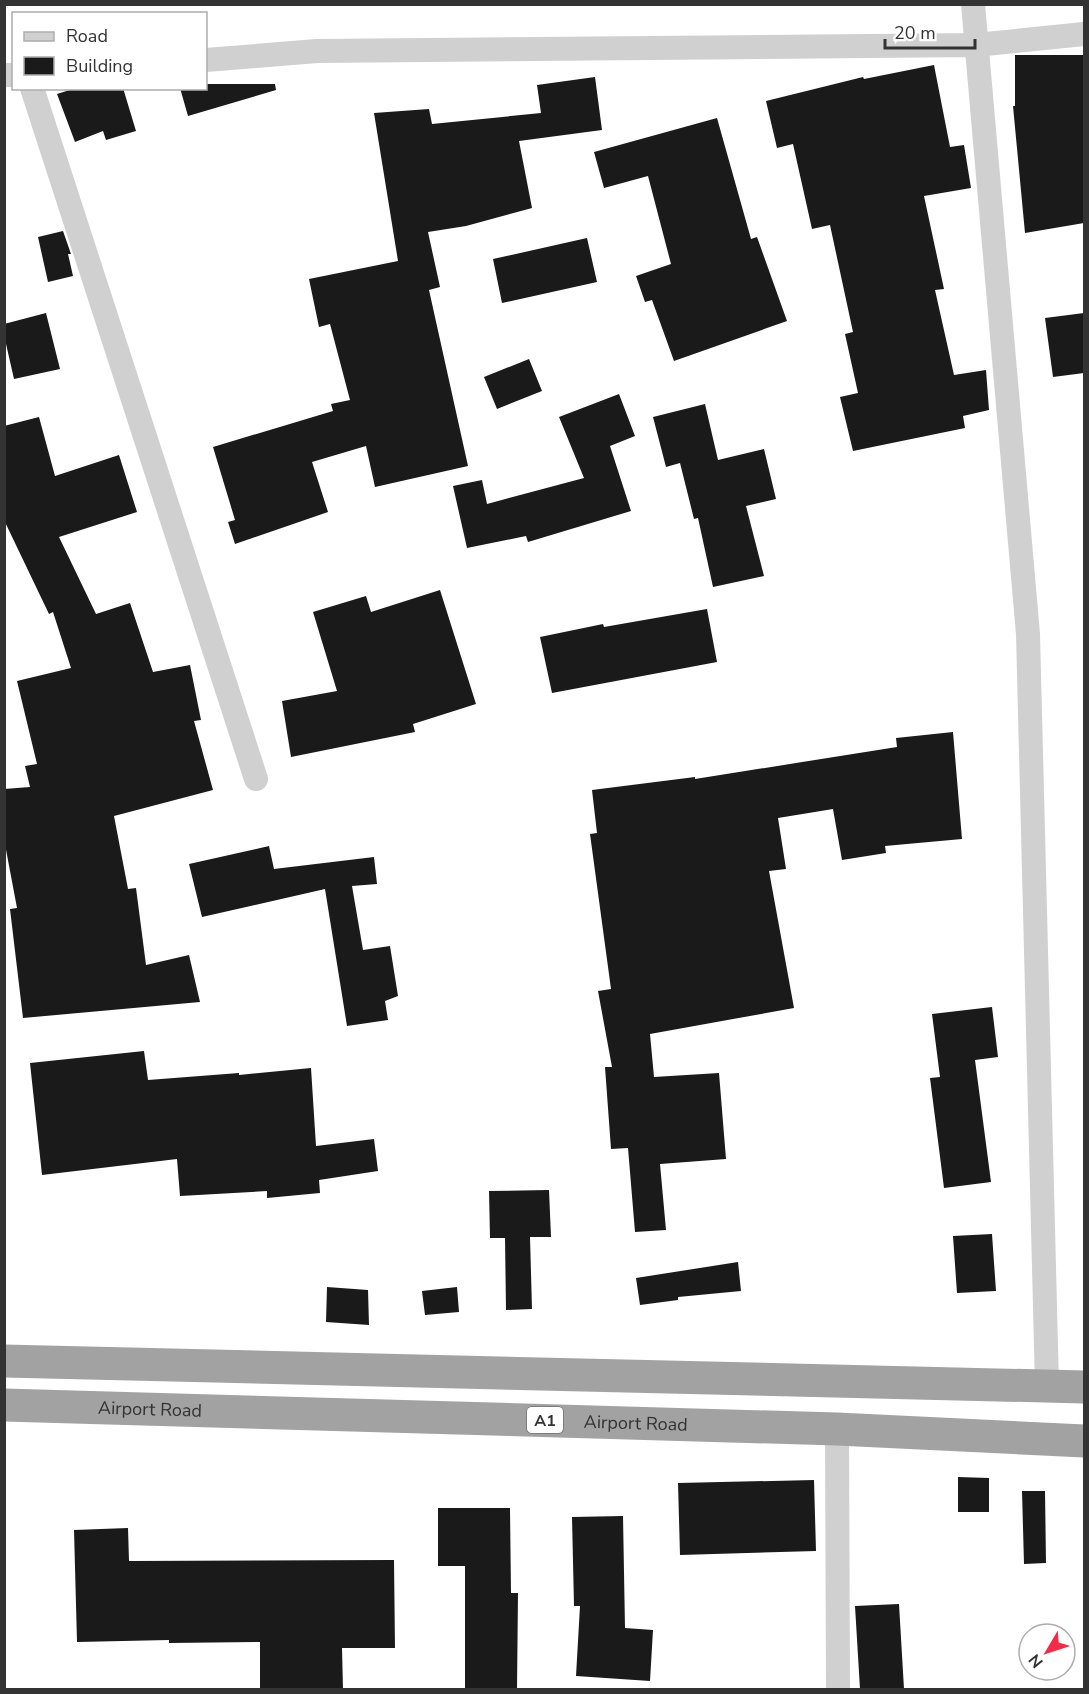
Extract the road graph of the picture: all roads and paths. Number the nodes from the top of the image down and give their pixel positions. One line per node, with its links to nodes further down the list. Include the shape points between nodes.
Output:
1 (973, 4): 3 (street)
2 (1084, 34): 3 (street)
3 (976, 45): 4 (street, via 316,51); 8 (street, via 1028,634)
4 (207, 60)
5 (33, 90): 6 (street)
6 (256, 779)
7 (4, 1361): 8 (highway)
8 (1047, 1386): 9 (highway)
9 (1084, 1387)
10 (4, 1405): 11 (highway, Airport Road / A1)
11 (837, 1429): 12 (highway, Airport Road / A1); 13 (street)
12 (1084, 1441)
13 (838, 1689)

